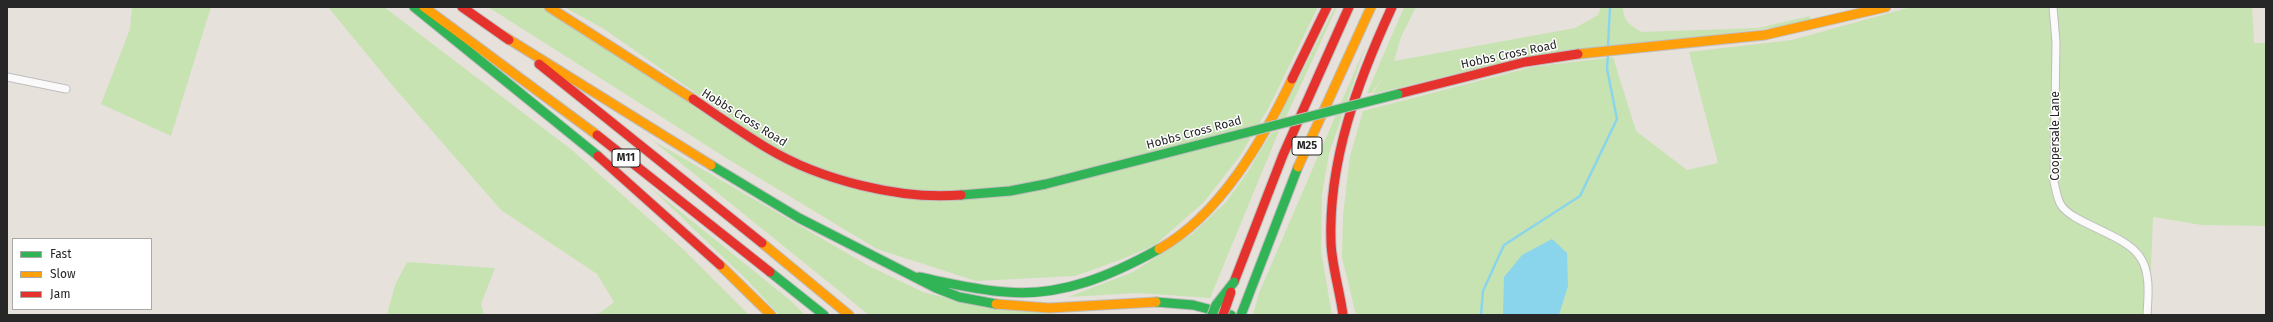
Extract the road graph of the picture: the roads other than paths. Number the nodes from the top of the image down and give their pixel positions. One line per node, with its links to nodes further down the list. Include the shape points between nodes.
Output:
1 (414, 7): 17 (main road, via 616,170 691,236)
2 (424, 7): 18 (main road, M11, via 489,53 695,211)
3 (462, 7): 11 (main road, M11)
4 (549, 7): 9 (main road, Hobbs Cross Road, bridge, via 768,149 825,175 890,191 947,196 1003,193 1046,184 1518,63 1608,50 1765,35)
5 (1327, 7): 14 (main road, via 1274,115 1246,163 1211,207 1187,230 1164,246 1140,261 1109,275 1043,291 988,291)
6 (1349, 7): 15 (main road, M25, via 1283,155)
7 (1371, 7): 23 (main road, M25, via 1305,151)
8 (1392, 7): 16 (main road, via 1372,52 1353,108 1335,180 1331,245)
9 (1886, 7)
10 (2053, 7): 24 (street, Coopersale Lane, via 2056,42 2054,182 2059,201 2067,212 2129,246 2141,258 2147,274)
11 (502, 35): 14 (main road, via 567,72 662,135 775,204 869,256); 19 (main road, M11, via 707,196)
12 (7, 77): 13 (street)
13 (66, 89)
14 (915, 277): 22 (main road, via 935,290 1006,306 1039,308 1167,302 1206,307)
15 (1234, 282): 20 (main road, bridge, via 1216,305); 21 (main road, M25, bridge)
16 (1343, 312)
17 (771, 315)
18 (824, 315)
19 (849, 315)
20 (1212, 315)
21 (1223, 315)
22 (1231, 315)
23 (1241, 315)
24 (2147, 315)

